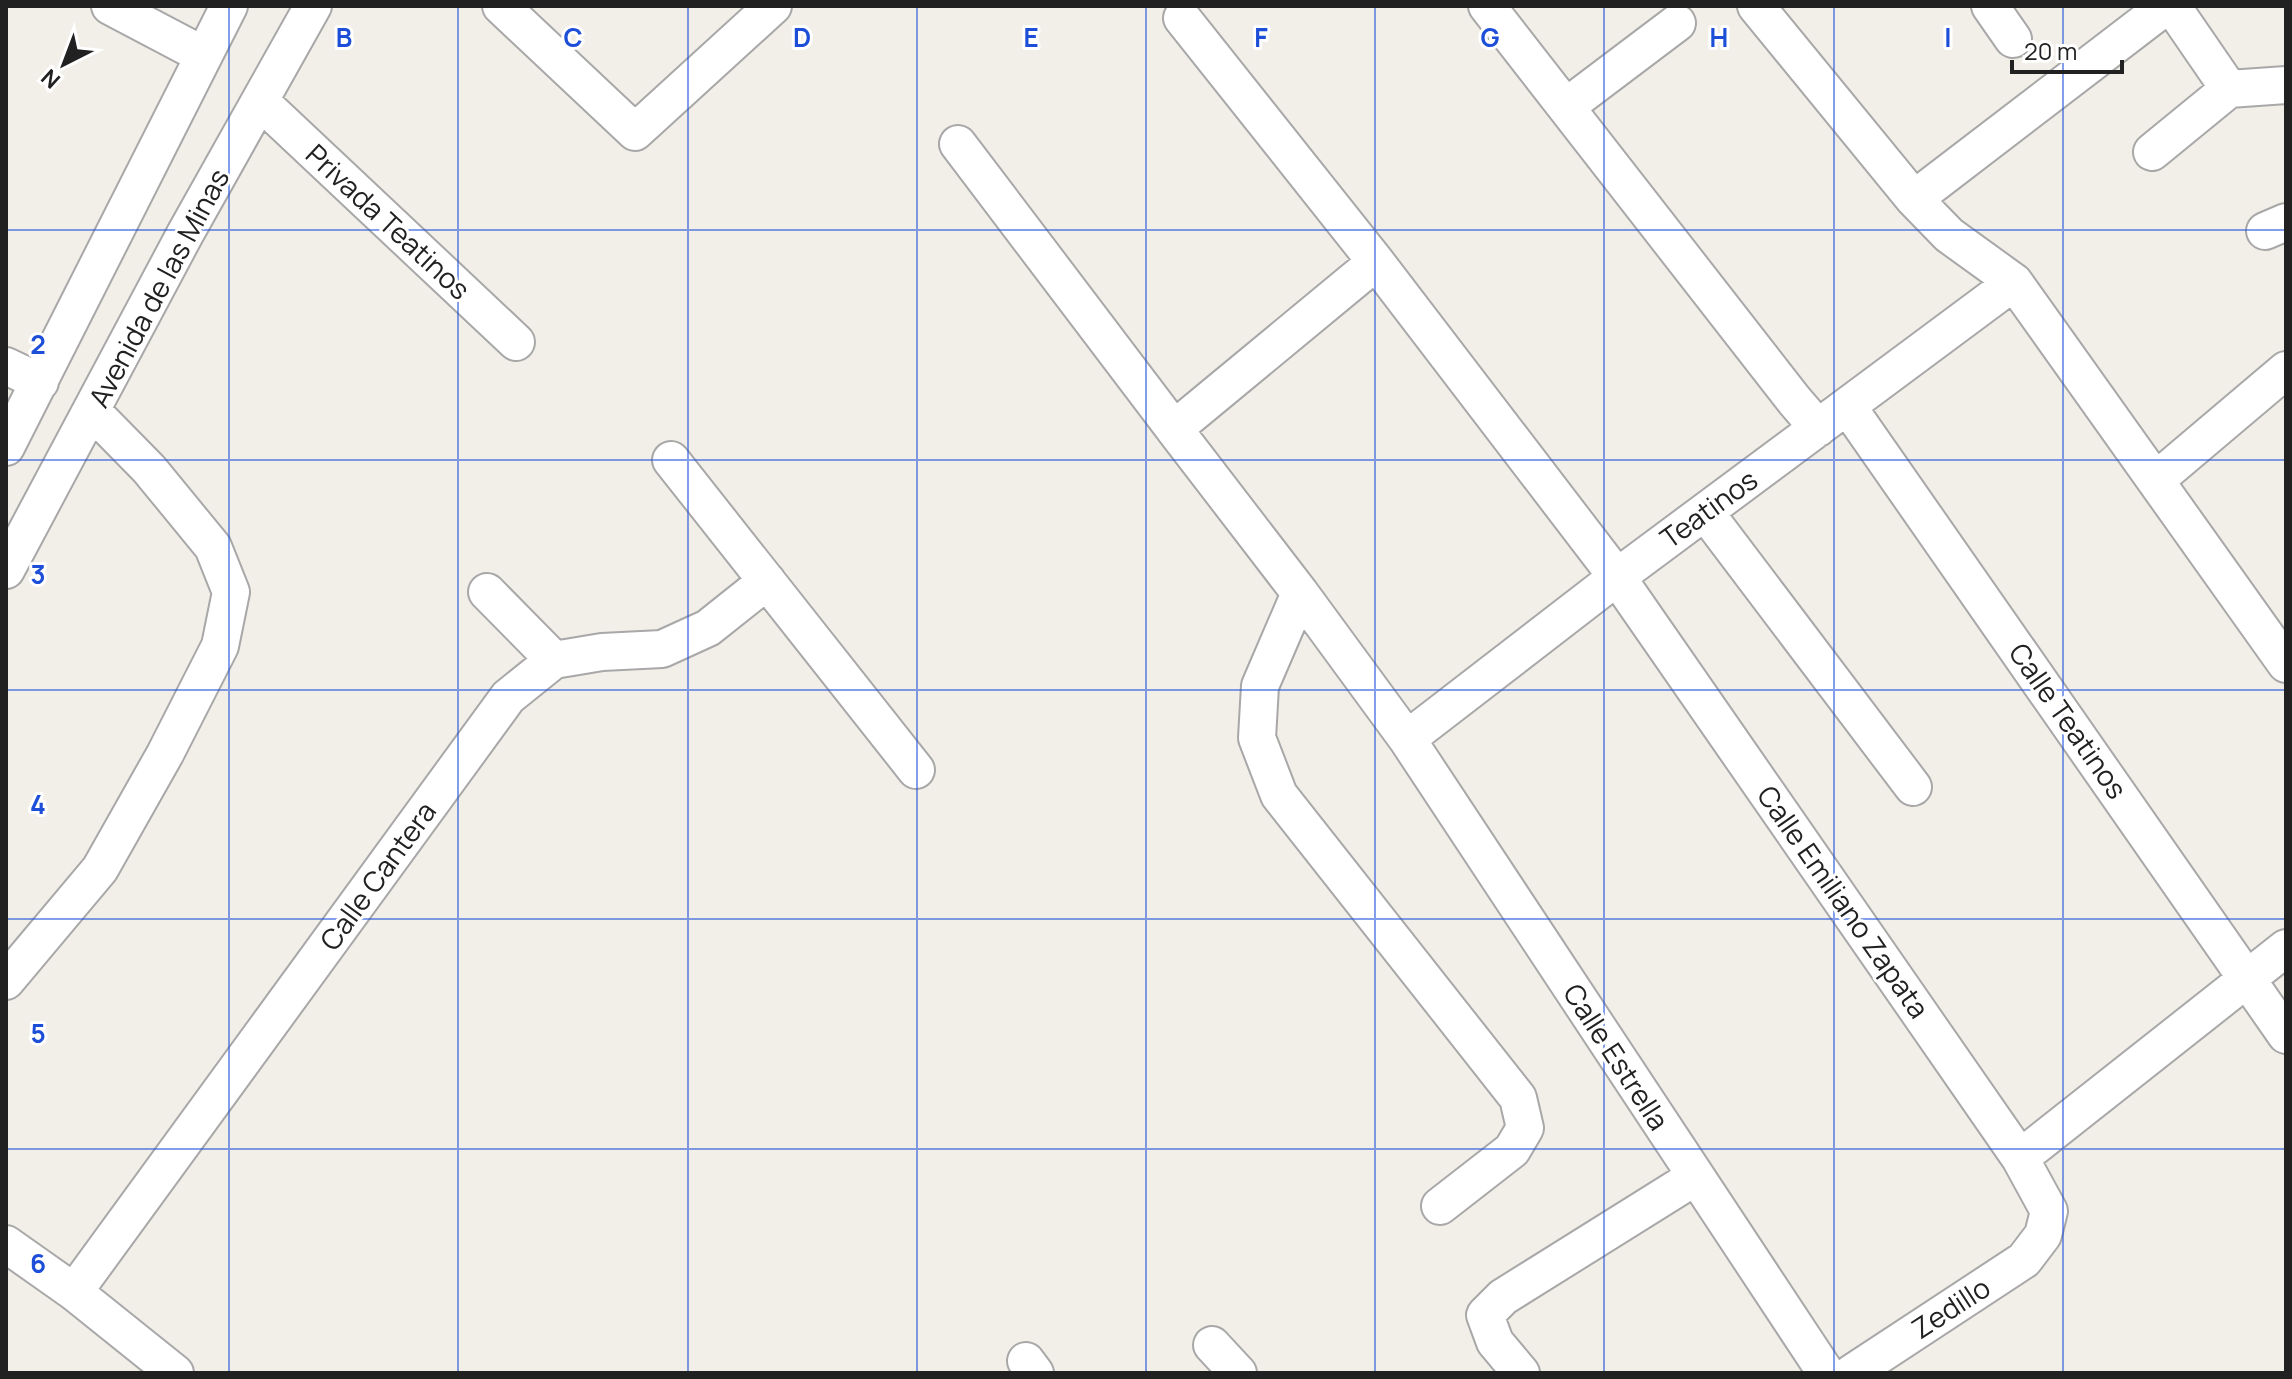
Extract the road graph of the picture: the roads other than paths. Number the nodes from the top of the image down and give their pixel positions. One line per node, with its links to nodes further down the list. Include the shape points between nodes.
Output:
1 (110, 6): 13 (street)
2 (229, 6): 13 (street)
3 (313, 6): 16 (street, Avenida de las Minas)
4 (501, 6): 5 (street, via 635,132)
5 (773, 6)
6 (1487, 6): 17 (street)
7 (1990, 6): 12 (street)
8 (2169, 6): 15 (street); 20 (street)
9 (1760, 7): 20 (street)
10 (1182, 18): 21 (street, Calle Emiliano Zapata)
11 (1677, 23): 17 (street)
12 (2013, 39)
13 (203, 55): 25 (street)
14 (2286, 85): 15 (street)
15 (2229, 89): 19 (street)
16 (261, 102): 23 (street, Privada Teatinos); 28 (street, Avenida de las Minas)
17 (1567, 106): 29 (street)
18 (958, 144): 30 (street, Calle Estrella)
19 (2152, 152)
20 (1914, 199): 22 (street, via 1949,235)
21 (1376, 262): 30 (street); 36 (street, Calle Emiliano Zapata)
22 (2014, 282): 27 (street, Teatinos); 33 (street)
23 (516, 342)
24 (6, 366): 25 (street)
25 (40, 382): 31 (street)
26 (2282, 384): 33 (street)
27 (1848, 407): 29 (street, Teatinos); 46 (street, Calle Teatinos)
28 (92, 411): 35 (street, Avenida de las Minas); 47 (street, via 149,469 213,547 231,592 220,646 100,869)
29 (1818, 428): 34 (street, Teatinos)
30 (1174, 429): 39 (street, Calle Estrella)
31 (6, 447)
32 (671, 460): 37 (street)
33 (2156, 480): 41 (street)
34 (1705, 512): 36 (street, Teatinos); 44 (street)
35 (6, 570)
36 (1617, 577): 42 (street, Teatinos); 49 (street, Calle Emiliano Zapata)
37 (767, 581): 40 (street, Calle Cantera, via 708,628 662,649); 43 (street)
38 (487, 592): 40 (street)
39 (1300, 593): 42 (street, Calle Estrella); 51 (street, via 1260,686 1257,738 1279,795 1518,1098 1525,1128 1512,1150)
40 (554, 660): 54 (street, Calle Cantera, via 508,697)
41 (2286, 664)
42 (1407, 739): 50 (street, Calle Estrella)
43 (916, 770)
44 (1913, 787)
45 (2286, 948): 46 (street)
46 (2247, 977): 48 (street, Calle Teatinos); 49 (street)
47 (6, 981)
48 (2286, 1035)
49 (2020, 1158): 52 (street, Calle Emiliano Zapata, via 2049,1211)
50 (1695, 1177): 58 (street, via 1503,1297 1485,1315 1495,1342); 59 (street, Calle Estrella)
51 (1440, 1206)
52 (2043, 1235): 60 (street, Zedillo, via 2024,1260)
53 (6, 1244): 54 (street)
54 (74, 1292): 56 (street)
55 (1212, 1345): 57 (street)
56 (175, 1373)
57 (1238, 1373)
58 (1521, 1373)
59 (1826, 1373)
60 (1852, 1373)

